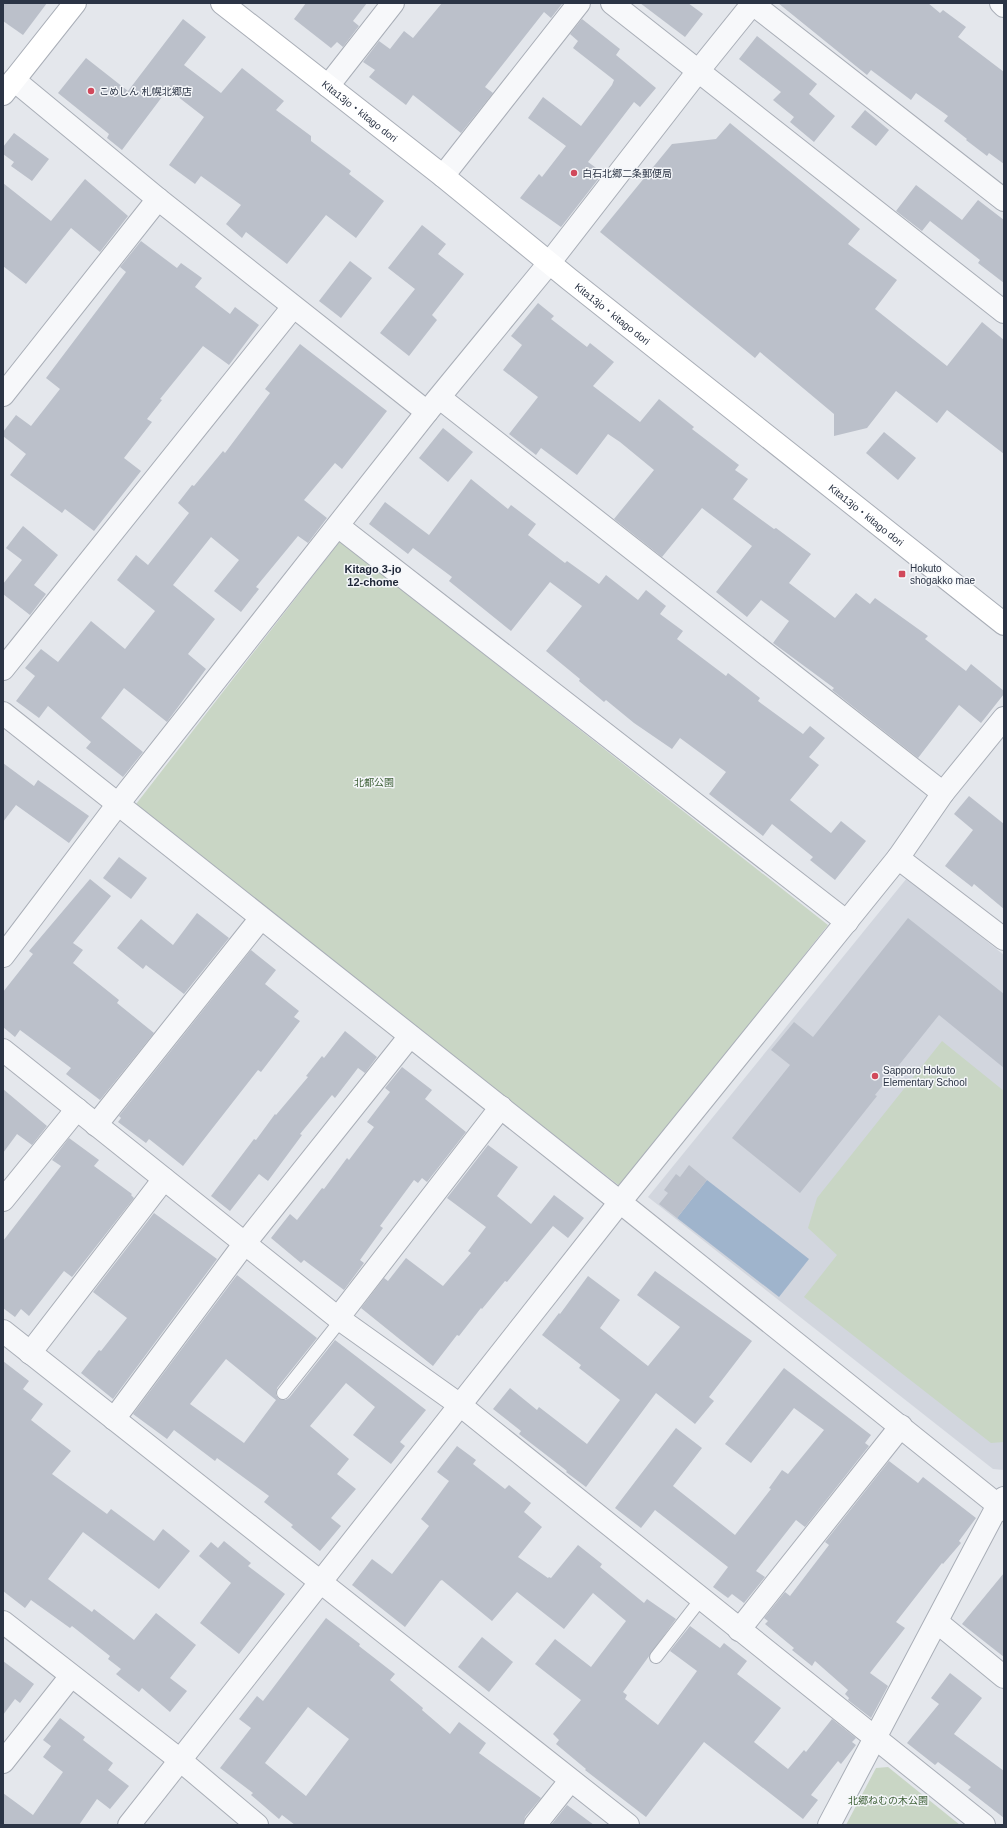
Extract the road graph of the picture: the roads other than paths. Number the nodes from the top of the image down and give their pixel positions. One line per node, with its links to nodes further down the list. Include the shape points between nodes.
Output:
1 (75, 3): 11 (main road)
2 (222, 3): 10 (main road, Kita13jo・kitago dori)
3 (393, 3): 10 (street)
4 (579, 3): 12 (street)
5 (612, 3): 9 (street)
6 (753, 3): 9 (street); 14 (street)
7 (1001, 3): 8 (street)
8 (1004, 6)
9 (699, 70): 15 (street); 17 (street)
10 (328, 86): 12 (main road, Kita13jo・kitago dori)
11 (9, 87): 13 (street)
12 (443, 176): 15 (main road, Kita13jo・kitago dori)
13 (158, 199): 16 (street); 18 (street)
14 (1004, 200)
15 (550, 262): 19 (street); 21 (main road, Kita13jo・kitago dori)
16 (293, 307): 19 (street); 22 (street)
17 (1004, 312)
18 (3, 395)
19 (433, 405): 20 (street); 25 (street)
20 (338, 526): 26 (street); 29 (street)
21 (1004, 624)
22 (3, 669)
23 (1004, 718): 25 (street)
24 (5, 720): 26 (street)
25 (943, 794): 27 (street)
26 (118, 804): 28 (street); 31 (street)
27 (898, 858): 29 (street); 30 (street)
28 (261, 918): 32 (street); 36 (street)
29 (847, 922): 39 (street)
30 (1004, 939)
31 (3, 956)
32 (410, 1036): 34 (street); 40 (street)
33 (3, 1050): 35 (street)
34 (501, 1107): 39 (street); 41 (street)
35 (77, 1109): 36 (street); 38 (street)
36 (96, 1125): 37 (street)
37 (164, 1179): 40 (street); 43 (street)
38 (3, 1200)
39 (620, 1202): 45 (street); 47 (street)
40 (245, 1243): 41 (street); 46 (street)
41 (339, 1319): 44 (lane); 45 (street)
42 (3, 1331): 43 (street)
43 (30, 1353): 46 (street)
44 (283, 1392)
45 (460, 1405): 49 (street); 50 (street)
46 (114, 1419): 49 (street)
47 (901, 1426): 48 (street); 53 (street)
48 (1002, 1504): 52 (street)
49 (320, 1581): 58 (street); 60 (street)
50 (701, 1599): 53 (street); 54 (lane)
51 (3, 1622): 55 (street)
52 (937, 1622): 56 (street); 57 (street)
53 (739, 1630): 57 (street)
54 (656, 1657)
55 (71, 1676): 58 (street); 59 (street)
56 (1004, 1677)
57 (875, 1738): 65 (street); 66 (street)
58 (180, 1760): 61 (street); 62 (street)
59 (3, 1762)
60 (570, 1781): 63 (street); 64 (street)
61 (129, 1825)
62 (257, 1825)
63 (535, 1825)
64 (628, 1825)
65 (829, 1825)
66 (984, 1825)

